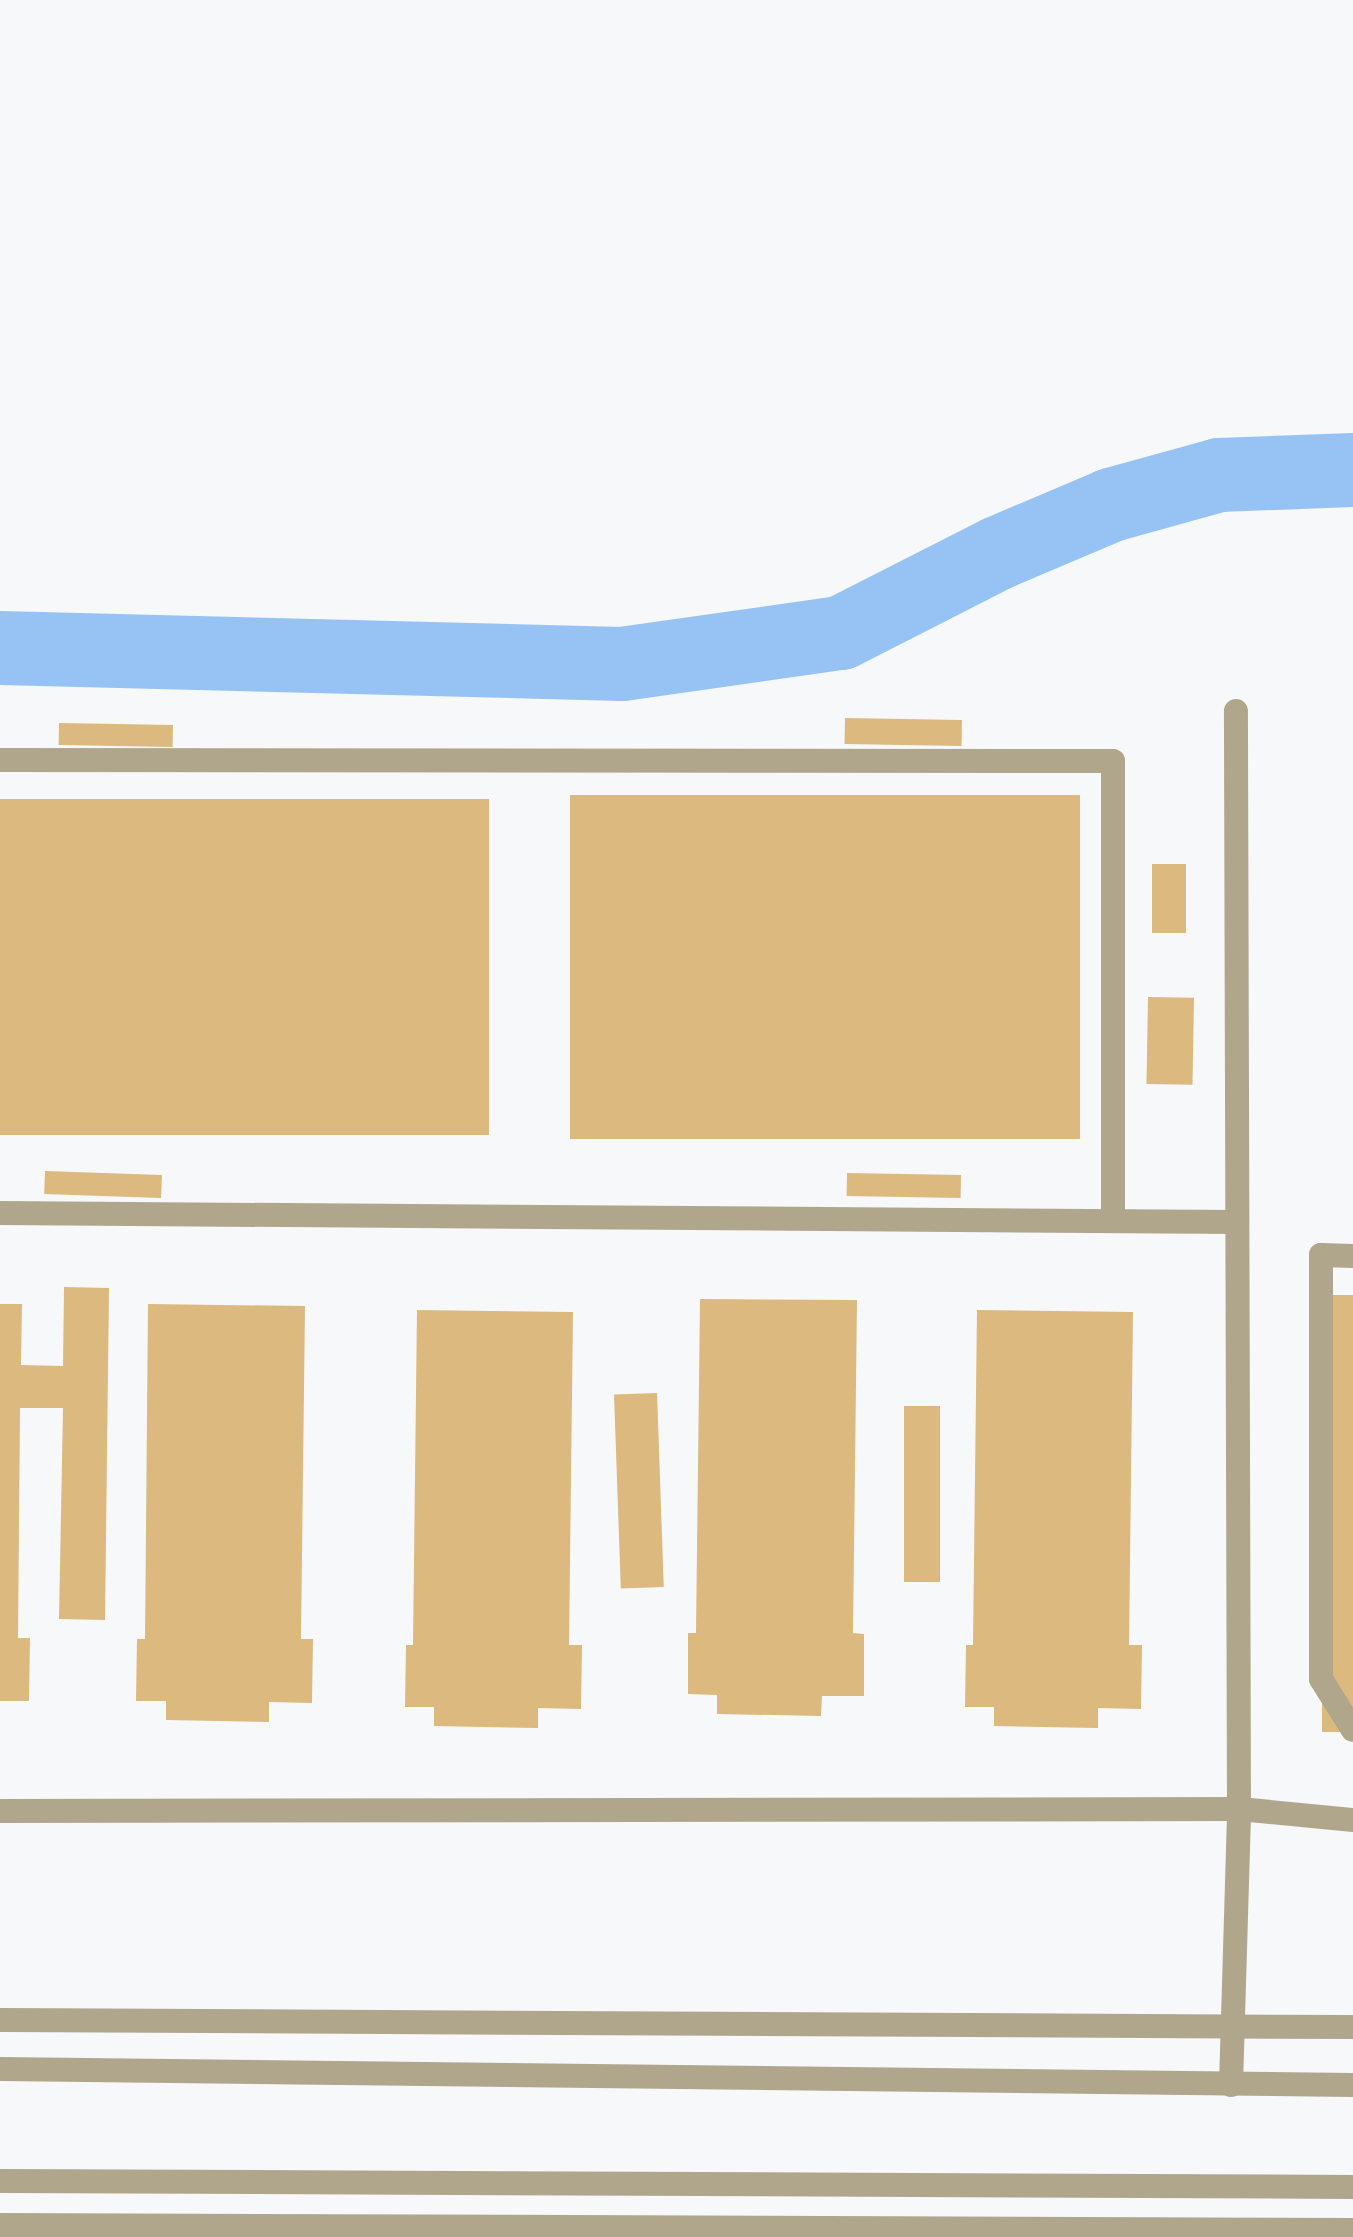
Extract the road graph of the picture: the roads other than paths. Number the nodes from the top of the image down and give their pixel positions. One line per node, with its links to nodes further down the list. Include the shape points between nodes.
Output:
1 (1236, 711): 5 (street)
2 (0, 760): 4 (street, via 1113,761)
3 (0, 1213): 4 (street)
4 (1113, 1221): 5 (street)
5 (1236, 1222): 8 (street)
6 (1353, 1256): 7 (street, via 1321,1255 1321,1679)
7 (1353, 1730)
8 (1239, 1809): 9 (street); 10 (street); 12 (street)
9 (0, 1811)
10 (1353, 1820)
11 (0, 2020): 12 (street)
12 (1232, 2025): 13 (street); 15 (street)
13 (1353, 2027)
14 (0, 2069): 15 (street)
15 (1231, 2085): 16 (street)
16 (1353, 2085)
17 (0, 2181): 18 (street)
18 (1353, 2187)
19 (0, 2225): 20 (street)
20 (1353, 2230)

